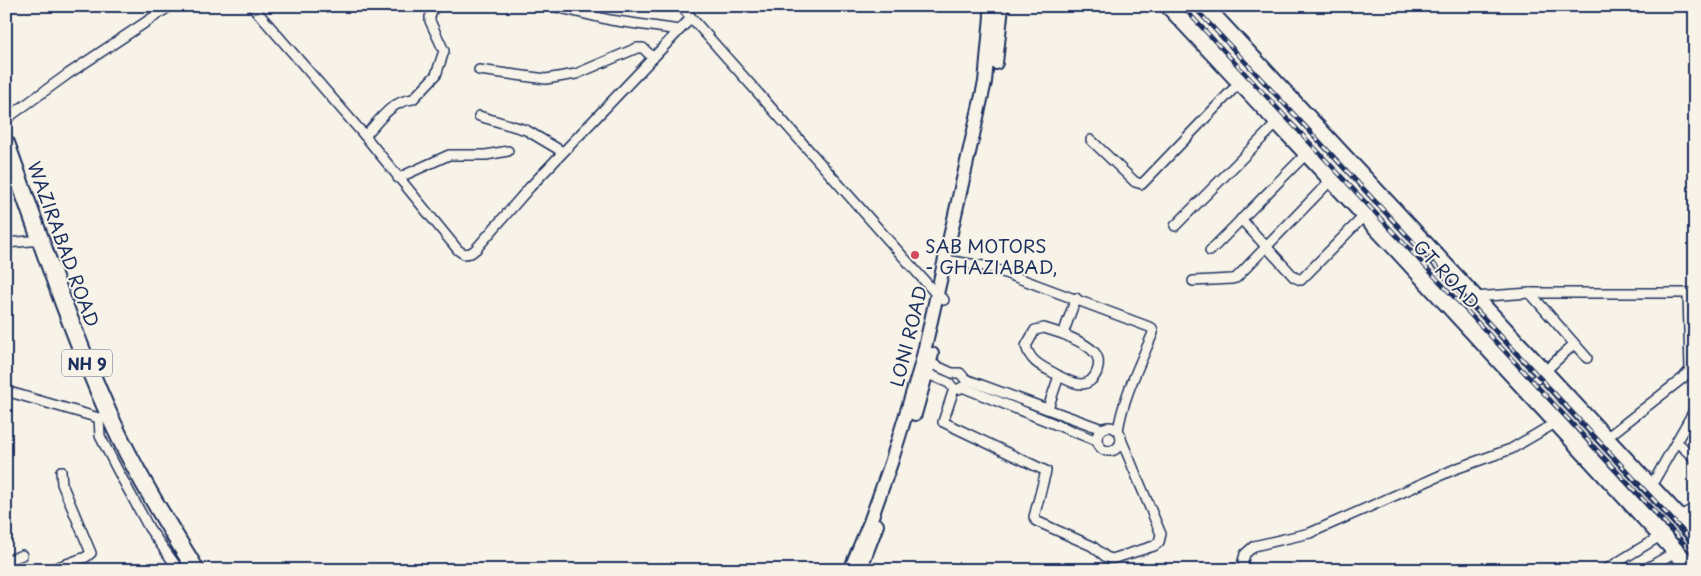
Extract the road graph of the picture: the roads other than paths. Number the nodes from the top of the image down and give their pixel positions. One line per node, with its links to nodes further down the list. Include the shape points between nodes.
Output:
1 (170, 6): 15 (street)
2 (252, 6): 17 (street)
3 (434, 6): 17 (street, via 430,21 444,51 436,75 413,99 393,106)
4 (552, 6): 10 (street, via 610,20)
5 (681, 6): 9 (street)
6 (1169, 6): 13 (highway, GT ROAD)
7 (1204, 6): 38 (highway, GT ROAD)
8 (996, 11): 22 (street, LONI ROAD)
9 (691, 18): 10 (street); 39 (street)
10 (679, 30): 11 (street)
11 (653, 58): 12 (street, via 643,48 637,48 576,74 546,79); 21 (street)
12 (479, 70)
13 (1240, 82): 16 (highway, GT ROAD); 18 (street, via 1142,184)
14 (479, 116): 21 (street, via 526,130)
15 (6, 119)
16 (1278, 122): 23 (highway, GT ROAD); 29 (street)
17 (365, 136): 25 (street)
18 (1091, 140)
19 (6, 144): 54 (highway, WAZIRABAD ROAD / NH 9)
20 (508, 151): 25 (street, via 486,155 449,155)
21 (563, 152): 25 (street, via 471,253 464,254 458,250)
22 (973, 153): 34 (street, LONI ROAD); 39 (street, LONI ROAD)
23 (1307, 153): 26 (highway, GT ROAD); 28 (street)
24 (6, 173): 30 (highway, WAZIRABAD ROAD / NH 9)
25 (398, 178)
26 (1332, 179): 27 (highway, GT ROAD); 32 (street)
27 (1365, 214): 32 (street, via 1301,280 1294,278); 50 (highway, GT ROAD)
28 (1241, 220): 32 (street); 33 (street)
29 (1175, 226)
30 (30, 241): 31 (street); 54 (highway, WAZIRABAD ROAD / NH 9, via 74,362)
31 (6, 243)
32 (1267, 247): 35 (street, via 1232,279)
33 (1210, 251)
34 (952, 261): 39 (street, LONI ROAD); 40 (street, via 989,268)
35 (1194, 281)
36 (1691, 293): 37 (street); 44 (street)
37 (1530, 294): 38 (street); 42 (street)
38 (1474, 297): 46 (highway, GT ROAD)
39 (941, 298): 45 (street, LONI ROAD); 75 (street, LONI ROAD, via 900,435)
40 (1076, 298): 41 (street); 57 (street, via 1150,326 1153,330 1120,418)
41 (1063, 334): 48 (street, via 1044,328 1035,330 1026,346 1029,357); 48 (street, via 1096,352 1097,375 1082,384)
42 (1574, 344): 43 (street); 46 (street)
43 (1587, 358)
44 (1692, 367): 58 (street, via 1683,378)
45 (929, 369): 47 (street); 49 (street); 76 (street, LONI ROAD)
46 (1543, 372): 50 (street); 58 (highway, GT ROAD)
47 (952, 374): 49 (street, via 949,378); 49 (street, via 960,372)
48 (1059, 376): 52 (street)
49 (958, 385): 52 (street); 57 (street, via 944,422 1046,471 1034,517 1036,521 1092,546 1112,559 1154,546 1161,534); 59 (street)
50 (1526, 389): 55 (highway, GT ROAD)
51 (6, 391): 54 (street)
52 (1048, 408): 56 (street)
53 (1695, 409): 60 (street)
54 (104, 415): 72 (street, via 100,436 149,528); 73 (highway, WAZIRABAD ROAD / NH 9, via 150,513); 74 (highway, WAZIRABAD ROAD / NH 9)
55 (1556, 422): 66 (highway, GT ROAD); 77 (street, via 1511,449 1455,469 1310,533 1254,546 1245,554)
56 (1102, 429): 57 (street, via 1111,427); 59 (street)
57 (1119, 435): 59 (street, via 1115,449 1108,451 1100,448)
58 (1605, 439): 63 (highway, GT ROAD)
59 (1097, 441)
60 (1677, 442): 61 (street); 63 (street)
61 (1695, 459)
62 (61, 471): 71 (street, via 62,484 91,553)
63 (1650, 488): 65 (highway, GT ROAD)
64 (1695, 508): 65 (street)
65 (1678, 518): 67 (highway, GT ROAD)
66 (1662, 535): 68 (highway, GT ROAD); 78 (street)
67 (1695, 536)
68 (1677, 551): 79 (street); 80 (highway, GT ROAD)
69 (22, 555): 70 (street)
70 (6, 561)
71 (50, 570)
72 (179, 570)
73 (187, 570)
74 (196, 570)
75 (850, 570)
76 (860, 570)
77 (1244, 570)
78 (1605, 570)
79 (1644, 570)
80 (1694, 570)

